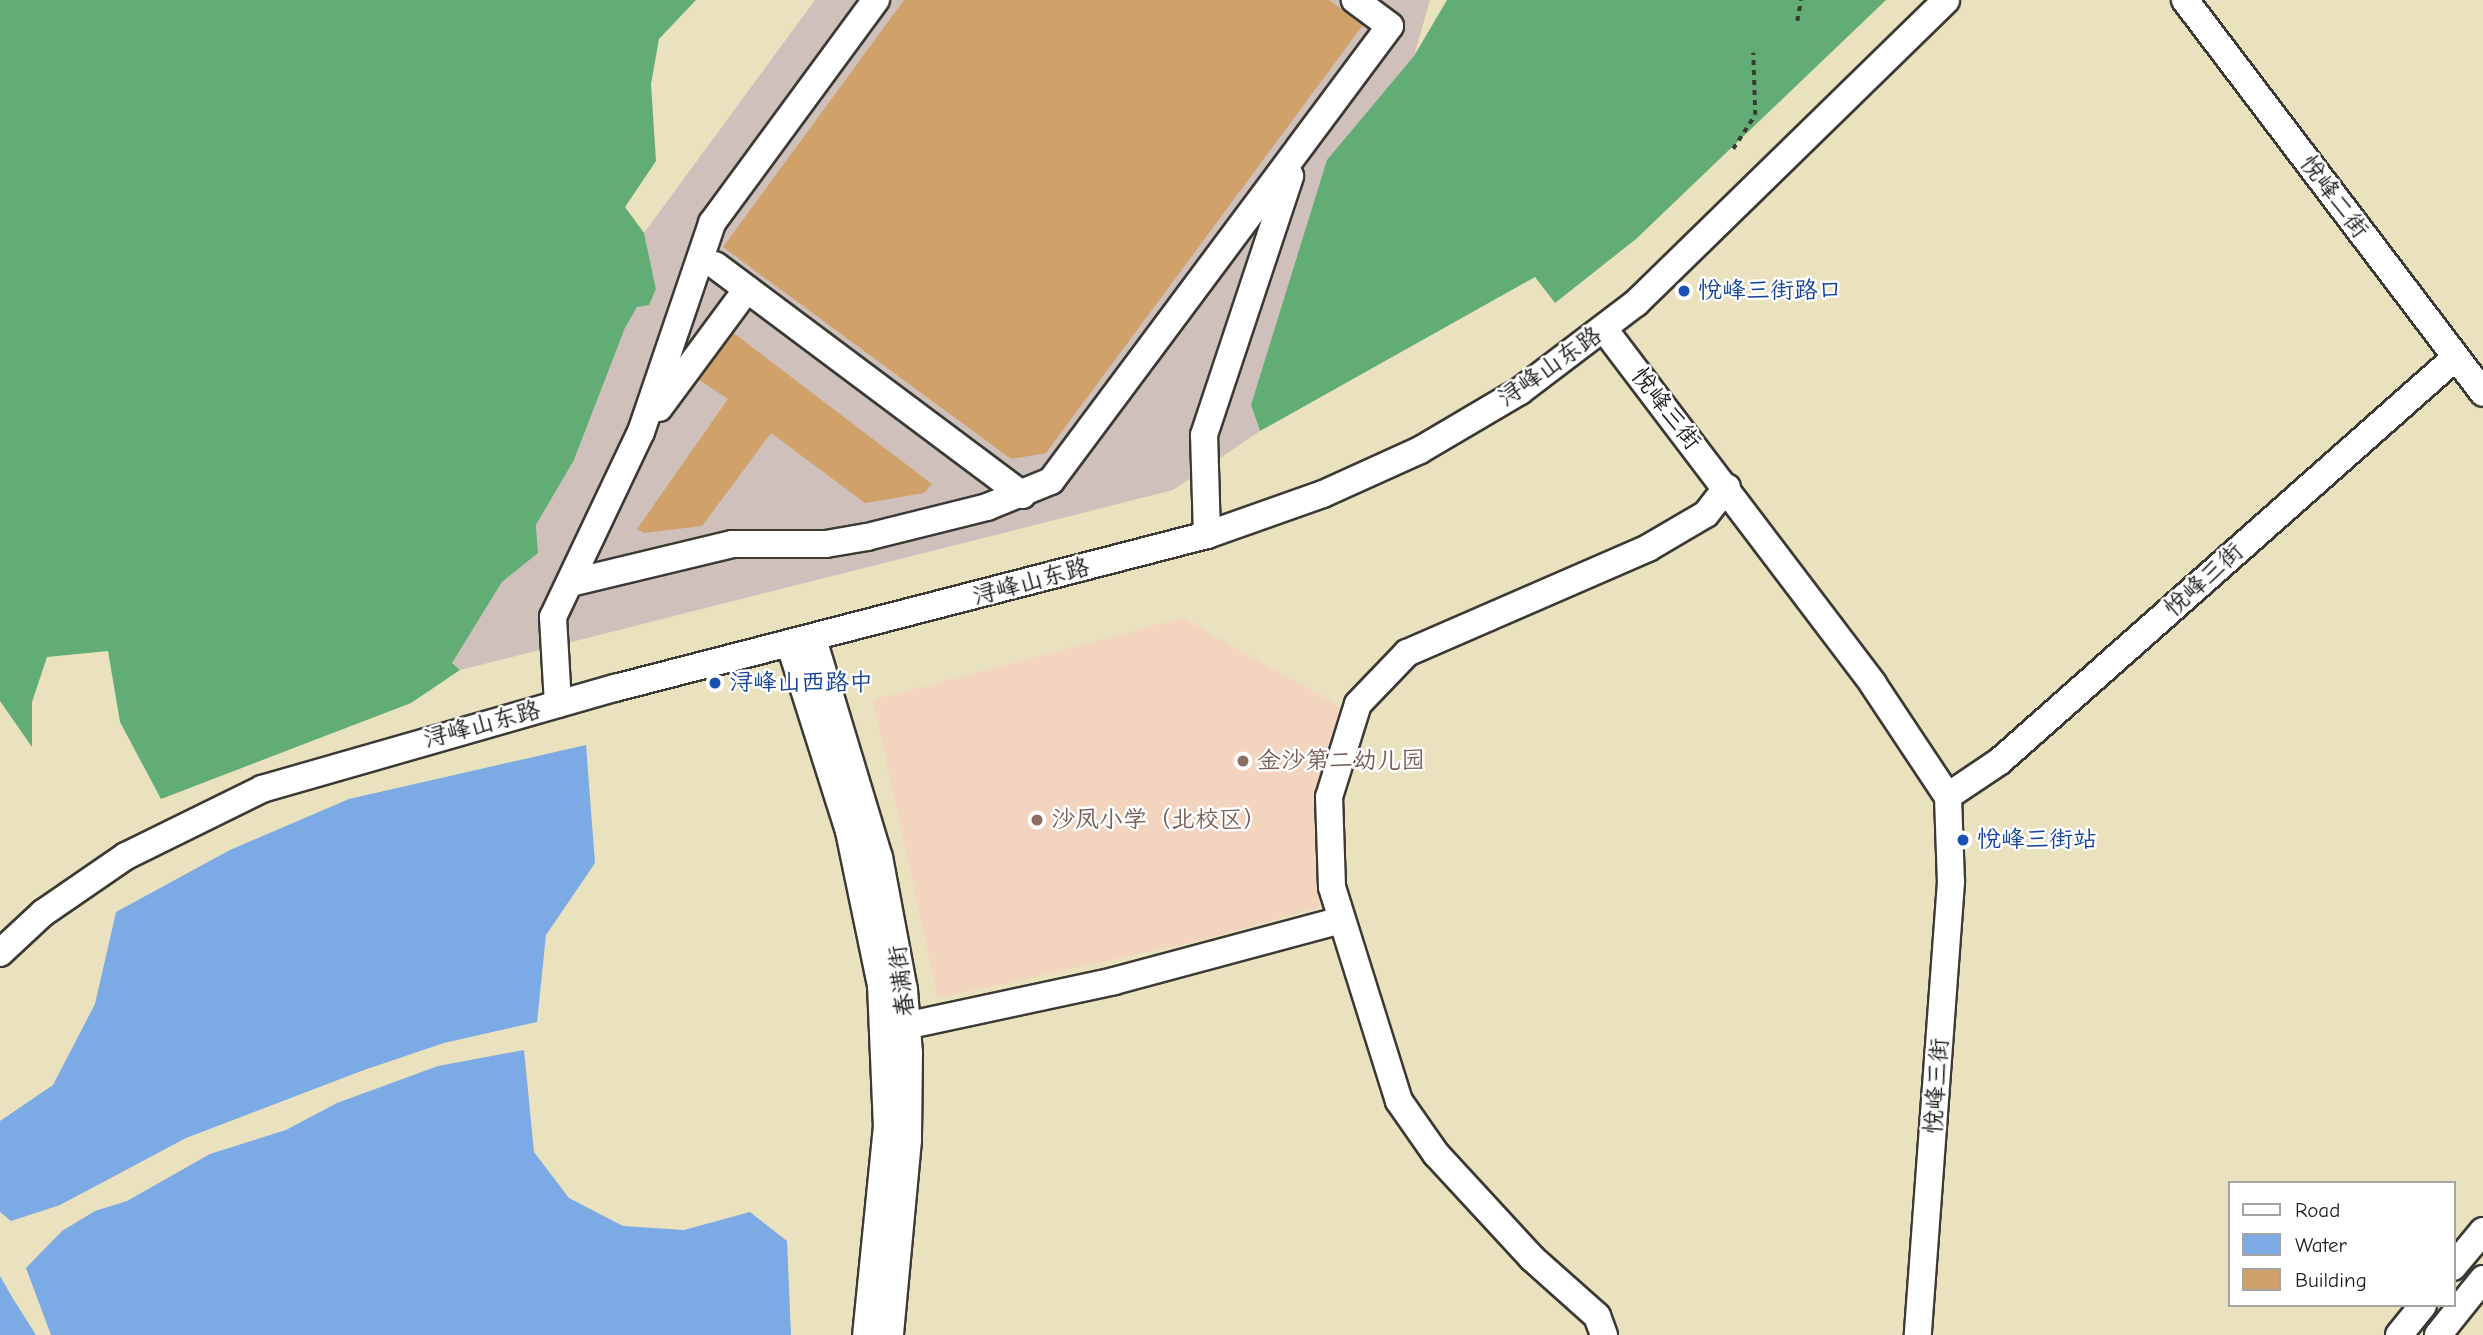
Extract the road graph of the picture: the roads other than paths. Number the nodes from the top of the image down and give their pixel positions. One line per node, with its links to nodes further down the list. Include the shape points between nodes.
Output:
1 (876, 0): 13 (street, via 712,223)
2 (1355, 0): 5 (street, via 1390,26)
3 (1945, 0): 10 (street, 浔峰山东路, via 1713,232)
4 (2185, 0): 11 (street, 悦峰二街)
5 (1299, 151): 8 (street); 9 (street)
6 (715, 265): 7 (street)
7 (747, 289): 13 (street); 15 (street)
8 (1195, 292): 9 (street, via 1210,280 1233,283); 15 (street, via 1070,459 1051,481)
9 (1245, 309): 16 (street, via 1204,435)
10 (1604, 329): 14 (street, 悦峰三街); 16 (street, 浔峰山东路, via 1520,391 1420,450 1323,494)
11 (2456, 358): 12 (street, 悦峰二街); 20 (street, 悦峰三街, via 2000,761)
12 (2483, 393)
13 (641, 432): 17 (street)
14 (1727, 487): 20 (street, 悦峰三街, via 1929,762); 21 (street, via 1706,514 1648,548 1407,653 1358,704 1329,797 1332,887)
15 (1023, 495): 17 (street, via 867,537 826,544 732,544)
16 (1207, 535): 18 (street, 浔峰山东路)
17 (570, 583): 19 (street, via 553,617)
18 (802, 642): 19 (street, 浔峰山东路); 23 (street, 春满街)
19 (558, 704): 22 (street, 浔峰山东路, via 331,767 213,811 126,856 79,887)
20 (1948, 796): 31 (street, 悦峰三街, via 1953,829 1951,882)
21 (1341, 920): 23 (street, via 1114,981); 30 (street, via 1399,1101 1436,1154 1532,1258 1597,1316)
22 (0, 953)
23 (896, 1028): 28 (street, 春满街); 29 (street, 春满街, via 908,1140)
24 (2483, 1231): 25 (street)
25 (2455, 1266)
26 (2483, 1279): 33 (street)
27 (2421, 1307): 32 (street)
28 (866, 1335)
29 (890, 1335)
30 (1604, 1335)
31 (1918, 1335)
32 (2399, 1335)
33 (2438, 1335)

